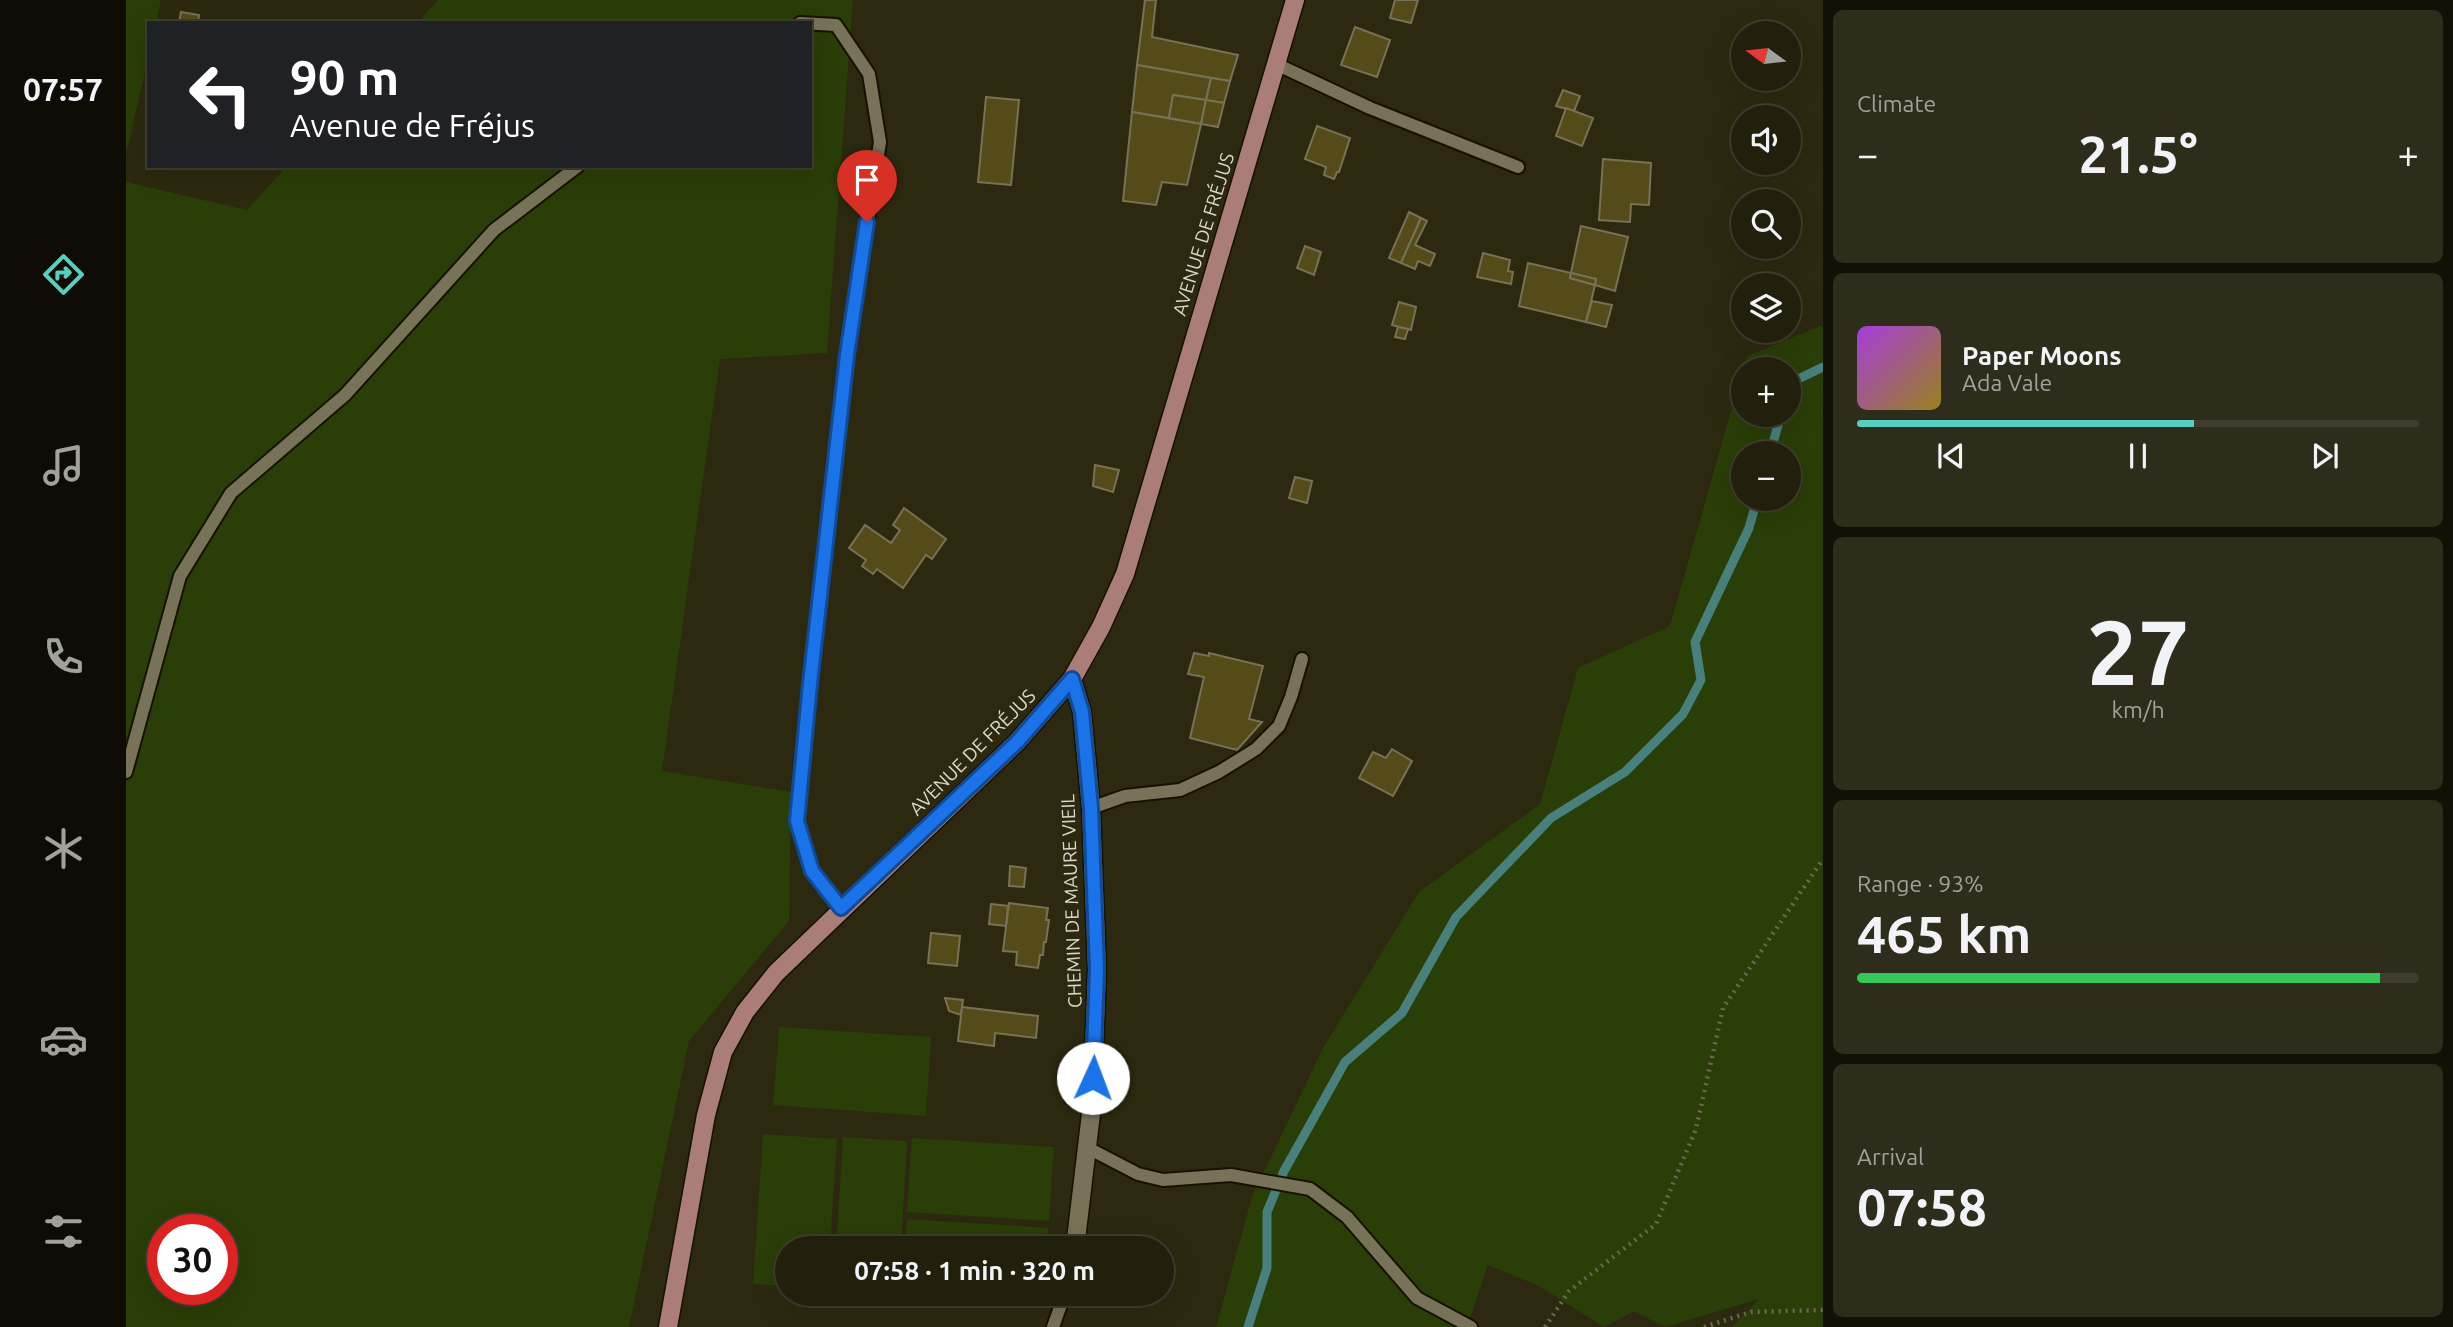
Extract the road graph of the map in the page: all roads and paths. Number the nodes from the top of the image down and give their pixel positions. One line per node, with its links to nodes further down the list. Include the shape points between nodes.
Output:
1 (1295, 0): 3 (main road, AVENUE DE FRÉJUS)
2 (812, 24): 11 (lane, via 836,25 869,74 880,142 847,355 797,821 812,871)
3 (1276, 64): 4 (lane, via 1370,108); 7 (main road, AVENUE DE FRÉJUS, via 1125,574)
4 (1518, 167)
5 (575, 168): 8 (lane, via 494,230 345,395 231,493 180,576)
6 (1302, 659): 9 (lane, via 1279,726 1256,749 1180,790 1125,796)
7 (1072, 679): 9 (street, CHEMIN DE MAURE VIEIL, via 1082,712); 11 (main road, AVENUE DE FRÉJUS, via 1017,742)
8 (126, 772)
9 (1091, 808): 12 (street, CHEMIN DE MAURE VIEIL, via 1097,970)
10 (1823, 859): 19 (path, via 1723,1008 1696,1129 1656,1224 1569,1291)
11 (841, 908): 16 (main road, AVENUE DE FRÉJUS, via 776,973 745,1012 723,1052 706,1115)
12 (1088, 1148): 13 (street, CHEMIN DE MAURE VIEIL); 18 (lane, via 1138,1174 1163,1180 1231,1175 1310,1189 1347,1217 1417,1298)
13 (1077, 1236)
14 (1060, 1306): 17 (lane)
15 (1823, 1310): 20 (path, via 1751,1312)
16 (668, 1327)
17 (1053, 1327)
18 (1471, 1327)
19 (1545, 1327)
20 (1704, 1327)

